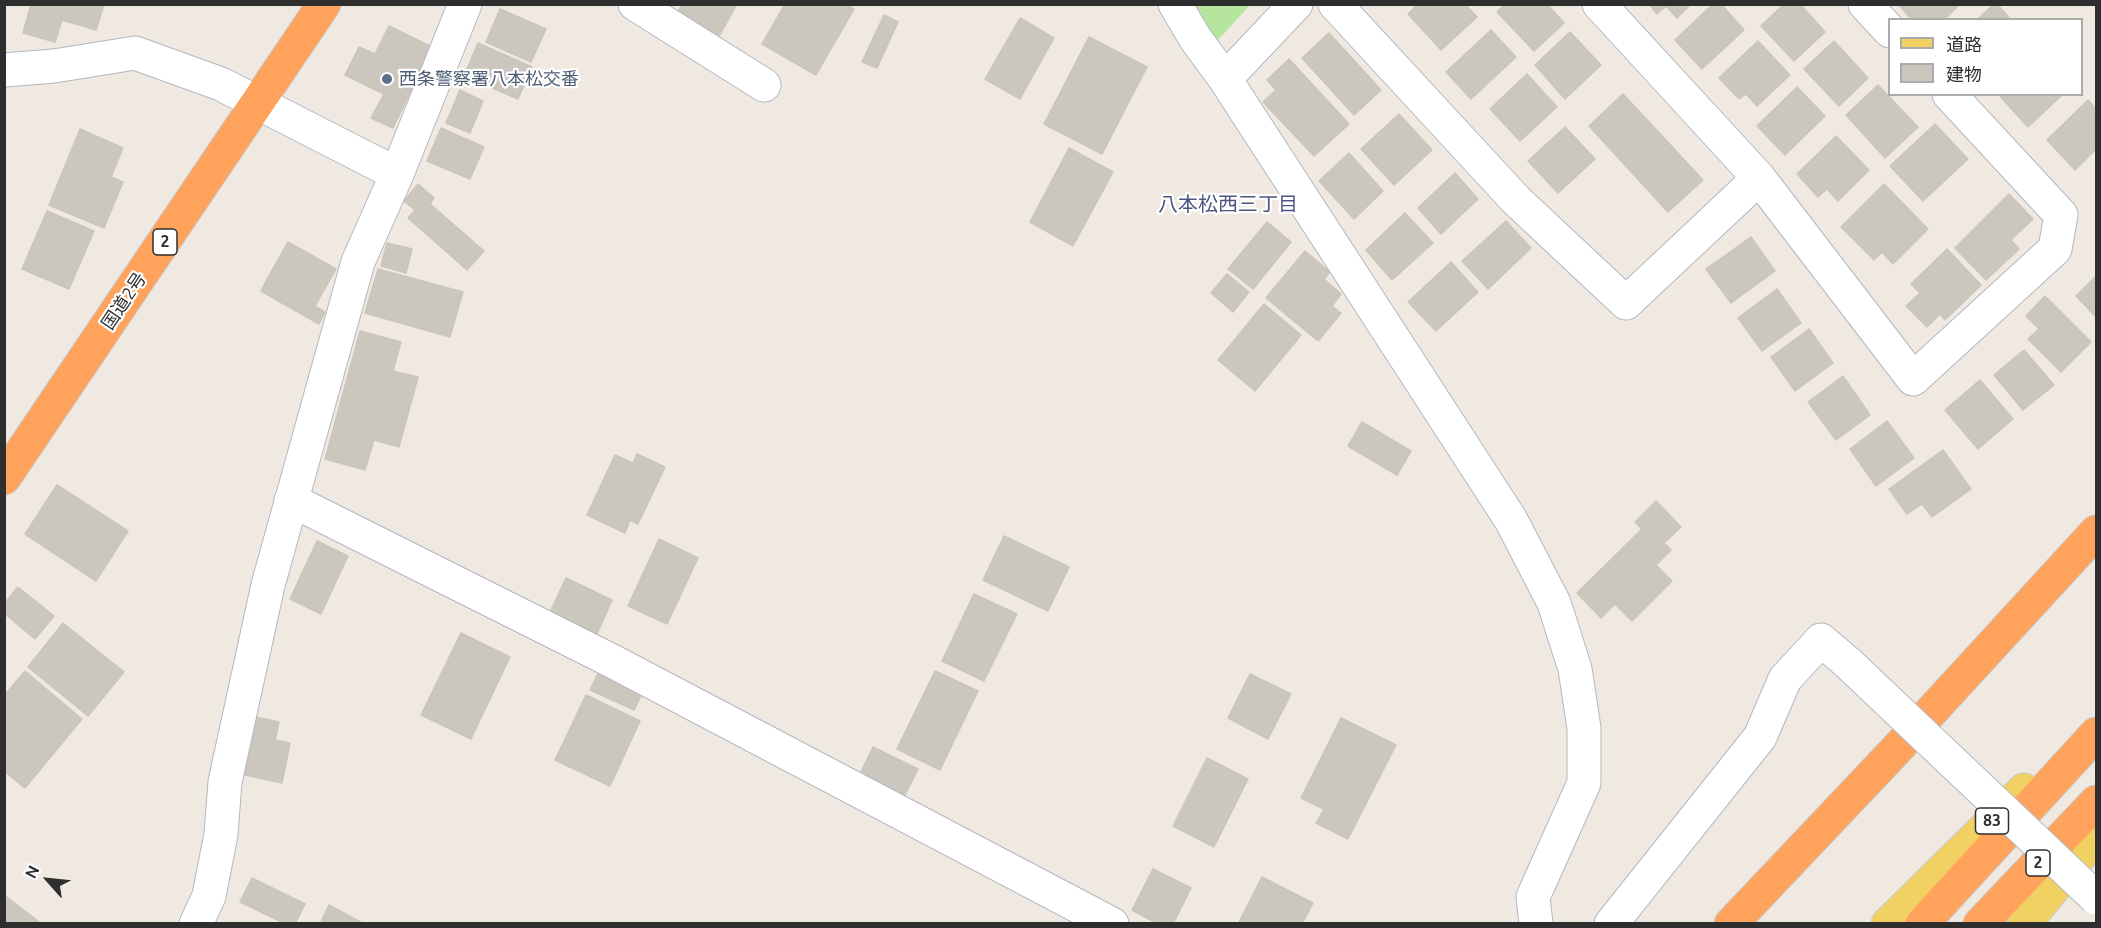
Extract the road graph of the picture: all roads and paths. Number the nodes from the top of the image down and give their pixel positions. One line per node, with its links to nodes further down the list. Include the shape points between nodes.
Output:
1 (324, 4): 14 (highway, 国道2号 / 2)
2 (465, 4): 15 (street)
3 (635, 4): 12 (street)
4 (1176, 4): 11 (street)
5 (1296, 4): 11 (street)
6 (1335, 4): 16 (street, via 1516,200 1626,303)
7 (1599, 4): 16 (street)
8 (1865, 4): 9 (street)
9 (1888, 29)
10 (4, 70): 14 (street, via 135,53)
11 (1225, 79): 27 (street, via 1511,520 1554,603 1575,669 1584,728 1584,783 1533,897)
12 (764, 85)
13 (1951, 96): 16 (street, via 2061,215 2055,249 1913,379)
14 (259, 102): 15 (street); 17 (highway, 国道2号 / 2)
15 (397, 174): 18 (street, via 358,262)
16 (1759, 178)
17 (4, 478)
18 (291, 500): 25 (street, via 227,770 221,834 209,896); 26 (street, via 614,662)
19 (2097, 532): 29 (highway)
20 (2097, 719): 30 (main road, 83)
21 (2097, 734): 31 (highway, 2)
22 (2097, 802): 32 (highway, 2)
23 (2097, 836): 33 (main road)
24 (2097, 898): 28 (street, bridge, via 1821,640 1785,679 1760,737)
25 (196, 924)
26 (1112, 924)
27 (1536, 924)
28 (1611, 924)
29 (1731, 924)
30 (1888, 924)
31 (1922, 924)
32 (1980, 924)
33 (2024, 924)

